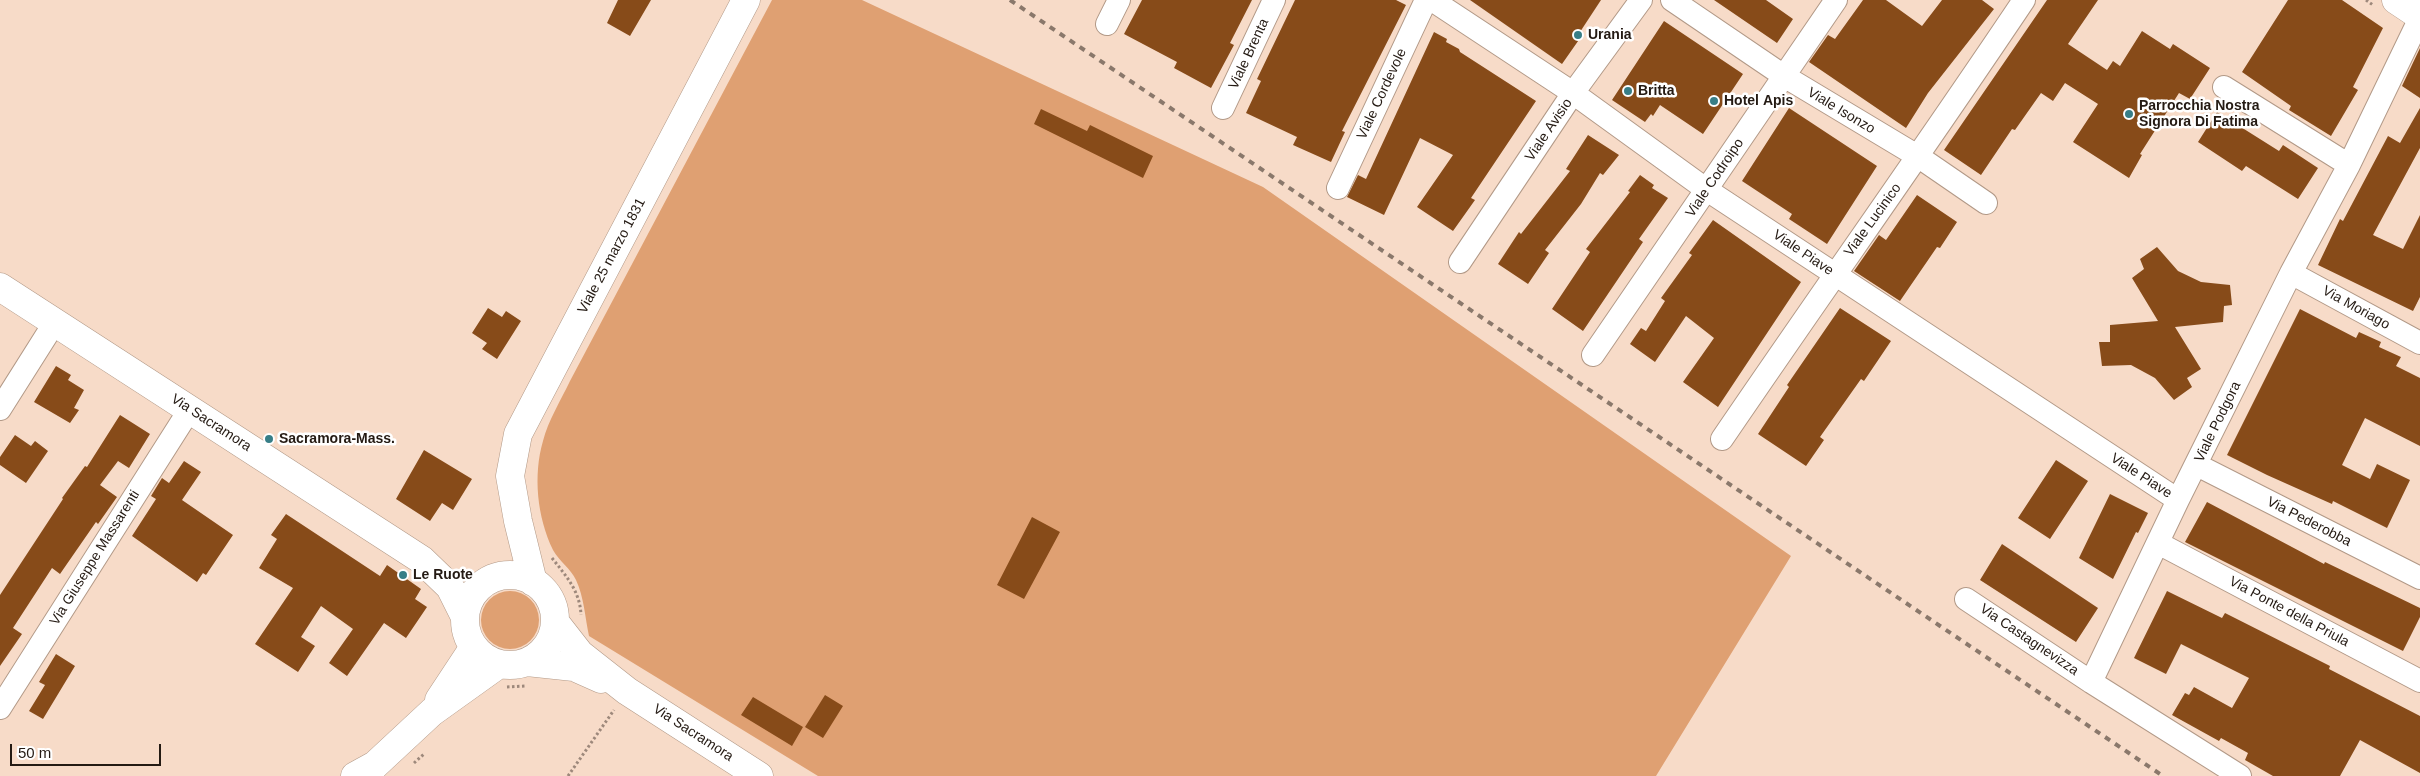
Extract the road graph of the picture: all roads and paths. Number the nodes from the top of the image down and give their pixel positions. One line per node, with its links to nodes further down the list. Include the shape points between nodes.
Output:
1 (746, 0): 34 (street, Viale 25 marzo 1831, via 518,434 510,476)
2 (1119, 0): 12 (street)
3 (1274, 0): 16 (street, Viale Brenta)
4 (1426, 0): 19 (street, Viale Cordevole)
5 (1432, 0): 15 (street, Viale Piave)
6 (1641, 0): 15 (street, Viale Avisio)
7 (1672, 0): 13 (street, Viale Isonzo)
8 (1836, 0): 13 (street, Viale Codroipo)
9 (2024, 0): 17 (street, Viale Lucinico)
10 (2396, 0): 11 (street)
11 (2420, 17): 18 (street, Viale Podgora)
12 (1107, 24)
13 (1784, 76): 17 (street, Viale Isonzo); 20 (street, Viale Codroipo)
14 (2224, 87): 18 (street)
15 (1573, 93): 20 (street, Viale Piave); 22 (street, Viale Avisio)
16 (1223, 108)
17 (1919, 157): 21 (street, Viale Isonzo); 24 (street, Viale Lucinico)
18 (2349, 165): 23 (street, Viale Podgora)
19 (1338, 188)
20 (1707, 190): 24 (street, Viale Piave); 28 (street, Viale Codroipo)
21 (1986, 203)
22 (1460, 262)
23 (2291, 273): 27 (street, Via Moriago); 32 (street, Viale Podgora)
24 (1834, 274): 31 (street, Viale Lucinico); 33 (street, Viale Piave)
25 (0, 286): 26 (street, Via Sacramora)
26 (55, 322): 29 (street); 30 (street, Via Sacramora)
27 (2420, 343)
28 (1593, 355)
29 (0, 409)
30 (190, 409): 37 (street, Via Sacramora); 50 (street, Via Giuseppe Massarenti)
31 (1722, 439)
32 (2197, 465): 33 (street, Viale Podgora); 38 (street, Via Pederobba)
33 (2178, 500): 35 (street, Viale Podgora)
34 (518, 521): 39 (street, Viale 25 marzo 1831); 40 (street, Viale 25 marzo 1831)
35 (2158, 542): 47 (street, Via Ponte della Priula); 48 (street, Viale Podgora)
36 (550, 555): 43 (path, via 573,584 580,604)
37 (422, 560): 39 (street, Via Sacramora); 42 (street, Via Sacramora, via 450,588)
38 (2420, 578)
39 (494, 579): 40 (street, Via Sacramora, via 513,575); 42 (street, via 476,591 468,603)
40 (534, 582): 43 (street)
41 (1966, 599): 48 (street, Via Castagnevizza)
42 (465, 617): 44 (street, Via Sacramora, via 468,638)
43 (568, 623): 45 (street, via 538,655); 49 (street, Via Sacramora, via 580,654)
44 (474, 647): 46 (street); 51 (street)
45 (527, 673): 46 (path); 46 (street, Via Sacramora, via 513,665); 49 (street, Via Sacramora, via 574,667)
46 (501, 676): 51 (street)
47 (2420, 681)
48 (2091, 682): 57 (street, Via Castagnevizza)
49 (627, 691): 55 (path); 56 (street, Via Sacramora)
50 (0, 708)
51 (432, 712): 54 (street, via 375,765)
52 (426, 751): 53 (path)
53 (413, 764)
54 (355, 776)
55 (568, 776)
56 (759, 776)
57 (2240, 776)

